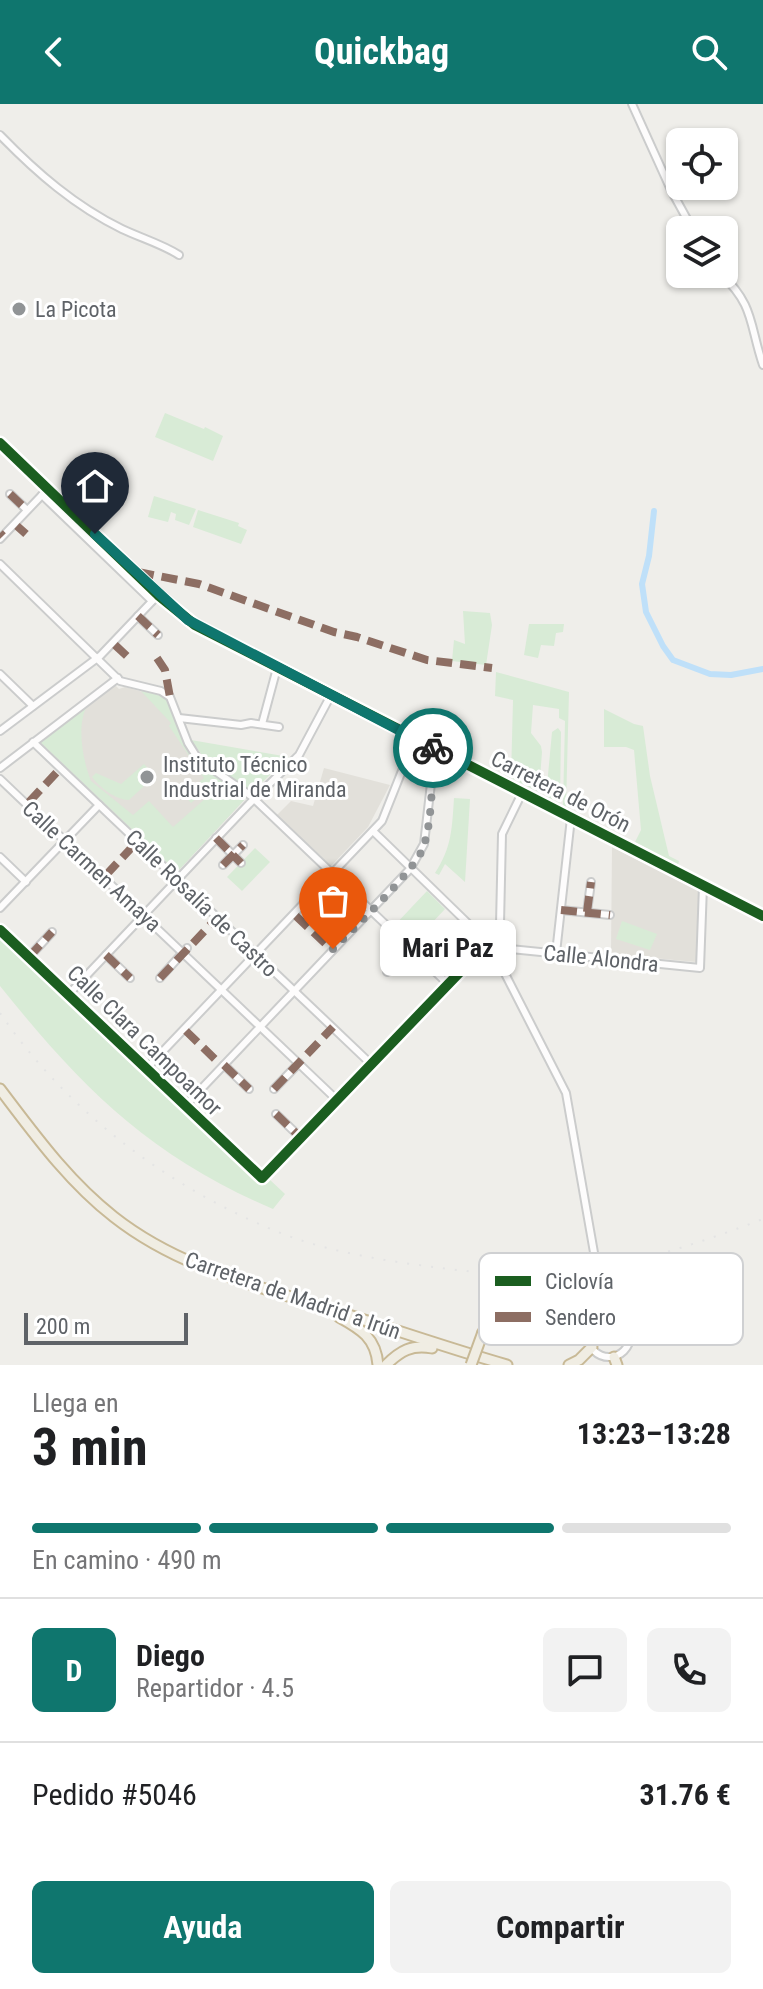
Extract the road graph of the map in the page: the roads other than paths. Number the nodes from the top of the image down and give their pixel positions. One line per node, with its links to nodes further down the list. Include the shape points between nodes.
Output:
1 (632, 104): 3 (street)
2 (0, 135): 4 (street, via 76,203)
3 (685, 216)
4 (179, 255)
5 (736, 288): 6 (street, via 747,304)
6 (763, 365)
7 (0, 443): 8 (street)
8 (44, 492): 10 (street); 13 (street, Carretera de Orón)
9 (10, 494): 10 (street)
10 (27, 510): 11 (street)
11 (1, 536)
12 (0, 564): 16 (street)
13 (155, 598): 14 (street); 17 (street, Carretera de Orón)
14 (138, 616): 15 (street); 16 (street)
15 (158, 635)
16 (98, 658): 19 (street); 21 (street)
17 (277, 668): 20 (street, Carretera de Orón); 23 (street)
18 (0, 674): 21 (street)
19 (118, 678): 22 (street, via 166,694); 27 (street)
20 (331, 695): 26 (street, Carretera de Orón); 34 (street, via 302,752)
21 (33, 706): 25 (street)
22 (179, 718): 23 (street); 34 (street, via 198,759)
23 (262, 724): 24 (street)
24 (279, 727)
25 (0, 731)
26 (415, 738): 28 (street, Carretera de Orón); 29 (street)
27 (33, 742): 31 (street); 35 (street, Calle Rosalía de Castro)
28 (435, 749): 30 (street); 33 (street, Carretera de Orón)
29 (407, 759): 30 (street, via 419,769); 37 (street, via 384,818)
30 (433, 767): 45 (street, via 426,839)
31 (0, 768)
32 (0, 779): 39 (street, Calle Carmen Amaya)
33 (522, 793): 36 (street, Carretera de Orón); 60 (street, via 502,834 500,924)
34 (254, 799): 38 (street); 46 (street)
35 (99, 805): 39 (street); 47 (street, Calle Rosalía de Castro)
36 (571, 818): 50 (street, Carretera de Orón); 53 (street)
37 (373, 831): 45 (street); 46 (street)
38 (216, 838): 41 (street); 47 (street)
39 (65, 841): 48 (street); 55 (street, Calle Carmen Amaya)
40 (243, 845): 41 (street)
41 (233, 855): 43 (street); 44 (street)
42 (0, 857): 48 (street)
43 (241, 863)
44 (223, 865)
45 (412, 867): 52 (street); 60 (street)
46 (332, 874): 52 (street); 65 (street)
47 (177, 879): 55 (street); 65 (street, Calle Rosalía de Castro)
48 (26, 882): 51 (street)
49 (591, 882): 54 (street)
50 (703, 886): 57 (street, Carretera de Orón); 64 (street, Calle Alondra, via 700,968)
51 (0, 908)
52 (370, 910): 61 (street); 74 (street)
53 (564, 910): 54 (street); 64 (street)
54 (587, 912): 56 (street)
55 (143, 915): 63 (street, Calle Carmen Amaya); 66 (street)
56 (610, 915)
57 (763, 916)
58 (0, 930): 67 (street, Calle Clara Campoamor)
59 (52, 932): 67 (street)
60 (486, 946): 62 (street); 68 (street, via 488,958); 72 (street)
61 (410, 948): 69 (street); 72 (street)
62 (501, 948): 64 (street, Calle Alondra); 68 (street)
63 (185, 950): 71 (street); 73 (street, Calle Carmen Amaya)
64 (556, 953)
65 (256, 954): 73 (street); 74 (street, Calle Rosalía de Castro)
66 (106, 955): 70 (street); 75 (street)
67 (29, 957): 75 (street, Calle Clara Campoamor)
68 (497, 958): 88 (street, via 566,1093)
69 (387, 972)
70 (130, 978)
71 (160, 978)
72 (448, 984): 78 (street)
73 (222, 990): 76 (street, Calle Carmen Amaya); 80 (street)
74 (294, 990): 76 (street); 78 (street, Calle Rosalía de Castro)
75 (68, 995): 80 (street, Calle Clara Campoamor)
76 (261, 1026): 77 (street, Calle Carmen Amaya); 79 (street)
77 (299, 1063): 83 (street); 84 (street, Calle Carmen Amaya)
78 (371, 1064): 84 (street)
79 (224, 1065): 82 (street); 85 (street)
80 (146, 1069): 85 (street, Calle Clara Campoamor)
81 (0, 1089): 89 (highway, Carretera de Madrid a Irún, via 70,1177 130,1228 215,1273)
82 (249, 1089)
83 (274, 1089)
84 (337, 1100): 87 (street)
85 (185, 1106): 87 (street, Calle Clara Campoamor, via 262,1178)
86 (276, 1114): 87 (street)
87 (301, 1138)
88 (594, 1253)
89 (319, 1305): 93 (highway, Carretera de Madrid a Irún); 95 (highway, via 371,1338)
90 (479, 1343): 97 (highway, bridge)
91 (628, 1345): 94 (street)
92 (592, 1347): 94 (street); 99 (highway)
93 (458, 1351): 96 (highway, via 420,1346 397,1354); 98 (highway, Carretera de Madrid a Irún)
94 (616, 1361)
95 (378, 1365)
96 (386, 1365)
97 (471, 1365)
98 (507, 1365)
99 (569, 1365)

